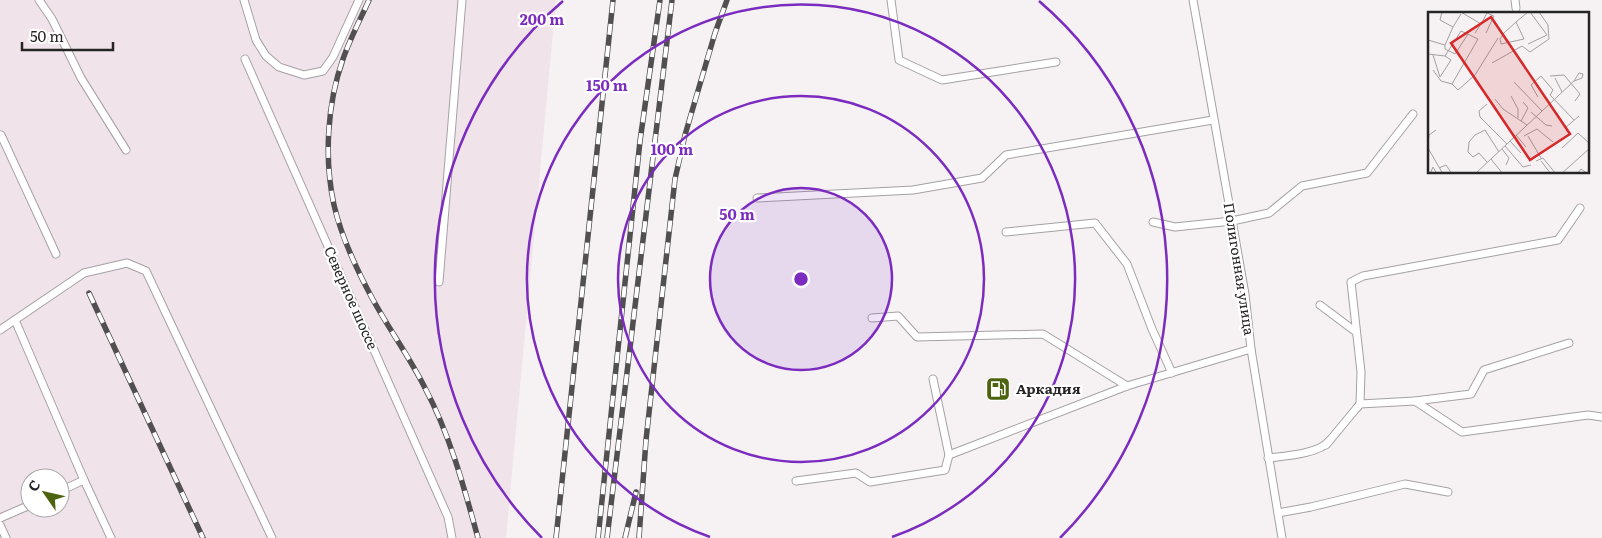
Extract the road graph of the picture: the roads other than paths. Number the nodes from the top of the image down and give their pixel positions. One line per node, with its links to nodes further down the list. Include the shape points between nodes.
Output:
1 (39, 0): 14 (lane, via 81,78)
2 (244, 0): 3 (lane, via 256,40 266,56 279,68 304,76 323,71 333,57)
3 (359, 0)
4 (462, 0): 21 (lane)
5 (892, 0): 10 (lane, via 899,60 942,80)
6 (1193, 0): 12 (lane, Полигонная улица)
7 (1515, 0): 8 (lane)
8 (1516, 8)
9 (244, 60): 48 (lane, Северное шоссе, via 448,517)
10 (1056, 62)
11 (1413, 114): 17 (lane, via 1367,173 1302,186 1269,213)
12 (1213, 120): 15 (lane, via 1006,155 982,178 913,190); 17 (lane, Полигонная улица)
13 (0, 135): 20 (lane)
14 (126, 150)
15 (757, 198)
16 (1580, 208): 26 (lane, via 1558,240 1363,276 1351,282)
17 (1232, 220): 18 (lane, via 1175,227); 28 (lane, Полигонная улица)
18 (1153, 222)
19 (1006, 232): 29 (lane, via 1095,223 1127,264)
20 (56, 254)
21 (439, 282)
22 (1320, 305): 26 (lane)
23 (872, 318): 31 (lane, via 898,316 917,337 1043,334)
24 (15, 320): 25 (lane); 37 (lane); 47 (lane, via 84,273 127,263 146,272)
25 (0, 330)
26 (1356, 332): 33 (lane, via 1361,372)
27 (1569, 343): 32 (lane, via 1484,370 1471,394)
28 (1251, 349): 29 (lane); 36 (lane, Полигонная улица)
29 (1172, 373): 31 (lane)
30 (933, 380): 35 (lane)
31 (1127, 386): 35 (lane)
32 (1415, 400): 33 (lane); 34 (lane, via 1462,432 1588,414)
33 (1360, 404): 36 (lane, via 1326,445 1305,453)
34 (1602, 417)
35 (949, 456): 38 (lane, via 945,470 870,482 856,473)
36 (1268, 458): 42 (lane, Полигонная улица)
37 (84, 480): 39 (lane); 46 (lane)
38 (796, 481)
39 (70, 486)
40 (1448, 492): 42 (lane, via 1405,484)
41 (20, 509): 43 (lane)
42 (1278, 513): 49 (lane, Полигонная улица)
43 (0, 518)
44 (0, 525): 45 (lane)
45 (6, 538)
46 (111, 538)
47 (272, 538)
48 (452, 538)
49 (1282, 538)

